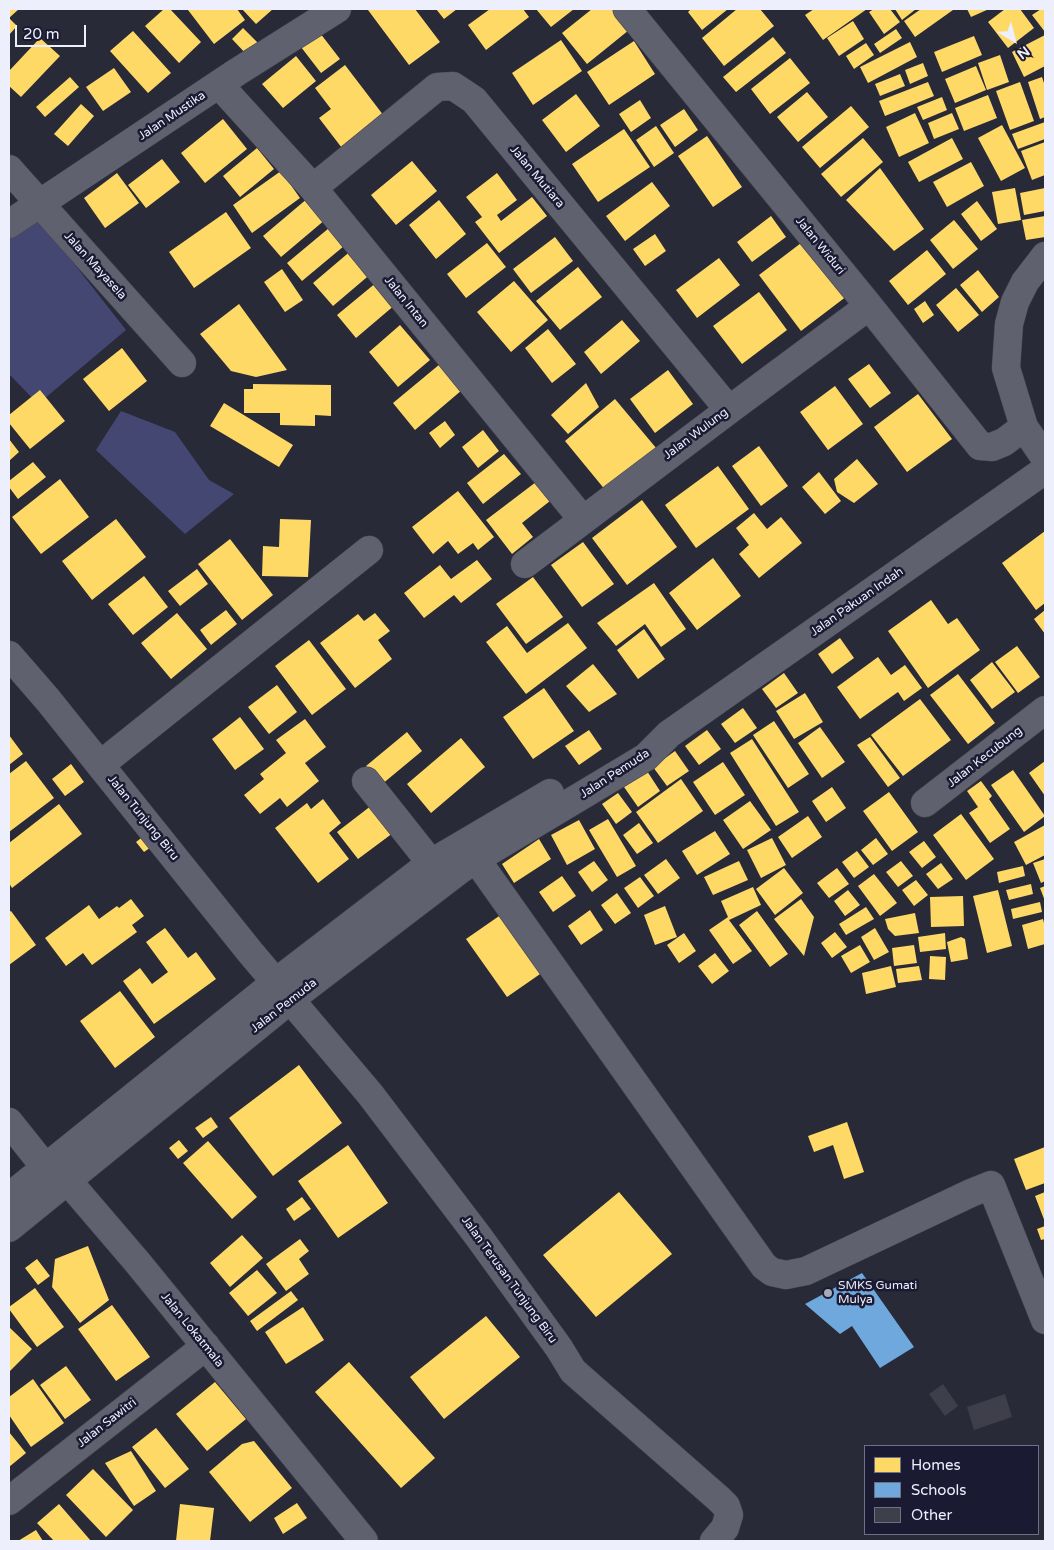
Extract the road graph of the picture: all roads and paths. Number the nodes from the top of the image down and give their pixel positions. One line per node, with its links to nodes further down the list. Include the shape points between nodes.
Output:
1 (337, 9): 6 (street, Jalan Mustika)
2 (627, 9): 9 (street, Jalan Widuri)
3 (223, 89): 5 (street, Jalan Intan)
4 (9, 169): 6 (street, Jalan Mayasela)
5 (313, 188): 11 (street, Jalan Mutiara, via 437,87 453,86 474,100); 15 (street, Jalan Intan)
6 (40, 204): 7 (street, Jalan Mustika); 10 (street, Jalan Mayasela)
7 (9, 224)
8 (1045, 256): 12 (street, via 1020,292 1009,324 1006,368)
9 (869, 306): 11 (street, Jalan Wulung); 12 (street, Jalan Widuri, via 980,446 992,447 1004,442)
10 (182, 363)
11 (729, 410): 15 (street, Jalan Wulung)
12 (1024, 427): 13 (street)
13 (1045, 458)
14 (1045, 470): 20 (street, Jalan Pakuan Indah)
15 (583, 520): 17 (street, Jalan Wulung)
16 (369, 550): 21 (street)
17 (525, 564)
18 (9, 656): 21 (street, Jalan Tunjung Biru)
19 (1045, 710): 23 (street, Jalan Kecubung)
20 (669, 734): 24 (street, Jalan Pemuda, via 646,757); 25 (street, Jalan Pemuda, via 637,744)
21 (100, 765): 26 (street, Jalan Tunjung Biru)
22 (366, 781): 25 (street)
23 (925, 803)
24 (476, 859): 26 (street, Jalan Pemuda); 31 (street, via 764,1266 772,1272 786,1275 806,1271 991,1186)
25 (431, 863): 26 (street, Jalan Pemuda)
26 (283, 991): 28 (street, Jalan Pemuda); 35 (street, Jalan Terusan Tunjung Biru, via 370,1094 478,1236 574,1371 726,1506 725,1528)
27 (11, 1124): 28 (street, Jalan Lokatmala)
28 (56, 1174): 29 (street, Jalan Pemuda); 30 (street, Jalan Pemuda); 32 (street, Jalan Lokatmala, via 138,1263)
29 (9, 1197)
30 (9, 1228)
31 (1045, 1320)
32 (206, 1346): 33 (street, Jalan Sawitri); 34 (street, Jalan Lokatmala)
33 (9, 1501)
34 (364, 1541)
35 (714, 1541)

